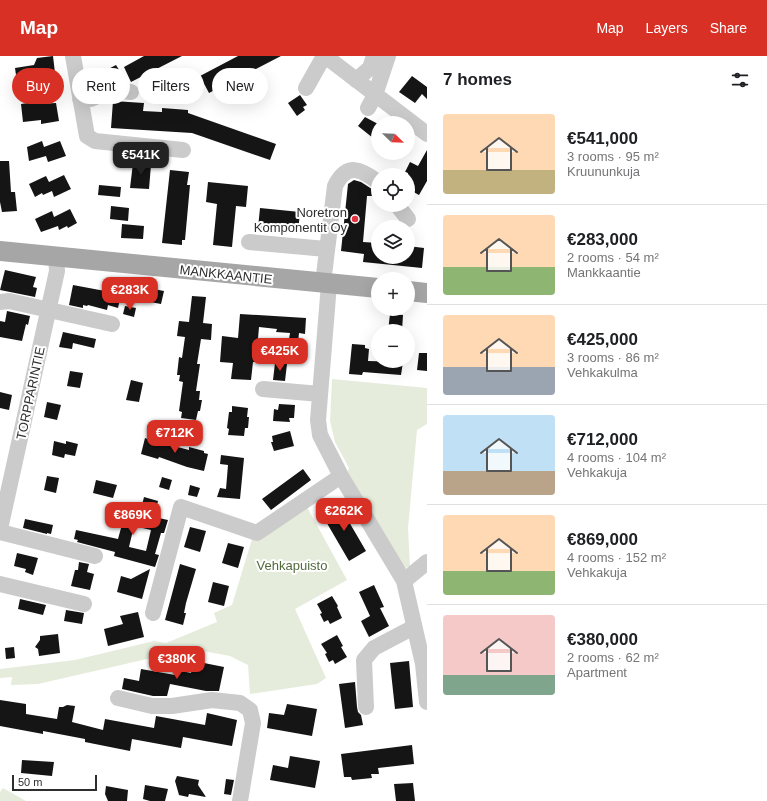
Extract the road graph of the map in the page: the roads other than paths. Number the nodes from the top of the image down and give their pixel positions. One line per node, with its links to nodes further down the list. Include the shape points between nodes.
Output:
1 (73, 56): 5 (street)
2 (325, 56): 6 (street); 7 (street)
3 (374, 56): 6 (street, via 370,68)
4 (388, 56): 8 (street)
5 (75, 68)
6 (356, 80): 8 (street)
7 (306, 88)
8 (372, 101): 10 (street)
9 (81, 104): 11 (street, via 87,136 94,141)
10 (427, 133)
11 (183, 150)
12 (371, 177): 16 (street, via 360,170 353,169 339,178 335,186)
13 (402, 212): 14 (street)
14 (408, 219)
15 (249, 242): 16 (street)
16 (326, 249): 19 (street)
17 (1, 252): 18 (main road, MANKKAANTIE)
18 (56, 257): 19 (main road, MANKKAANTIE); 24 (street, TORPPARINTIE, via 57,271)
19 (326, 284): 20 (main road, MANKKAANTIE); 27 (street)
20 (371, 287)
21 (415, 292): 22 (main road)
22 (427, 293)
23 (0, 302): 24 (street, via 9,301)
24 (48, 309): 25 (street); 29 (street, TORPPARINTIE)
25 (112, 324)
26 (263, 389): 27 (street)
27 (320, 394): 28 (street, via 320,435)
28 (341, 476): 32 (street); 35 (street, via 256,533 181,507)
29 (0, 531): 30 (street)
30 (95, 556)
31 (427, 562): 32 (street)
32 (404, 581): 36 (street)
33 (0, 584): 34 (street)
34 (84, 604)
35 (153, 613)
36 (414, 626): 37 (street); 40 (street, via 374,648 364,660)
37 (425, 664): 39 (street)
38 (118, 698): 41 (street, via 152,706 212,700 240,703 250,710 254,723)
39 (427, 702)
40 (366, 707)
41 (240, 801)

